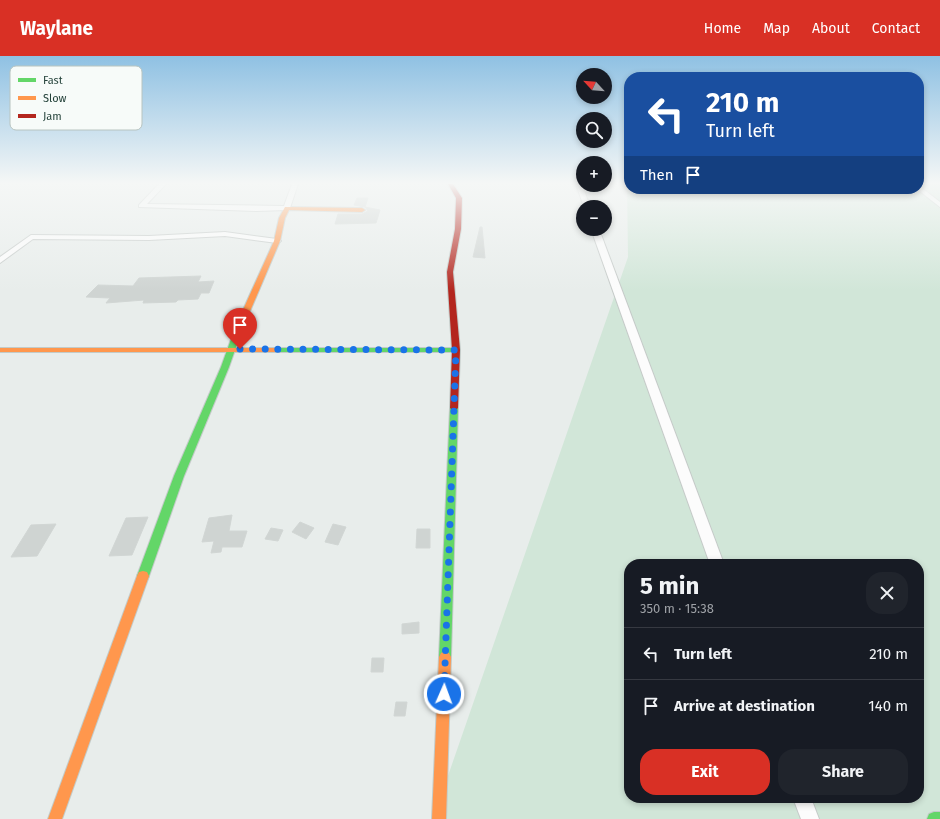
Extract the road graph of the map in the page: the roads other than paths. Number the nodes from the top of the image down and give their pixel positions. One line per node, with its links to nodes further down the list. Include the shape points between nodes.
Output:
1 (282, 220): 4 (street)
2 (458, 220): 8 (street, via 450,272)
3 (598, 236): 9 (street)
4 (277, 241): 5 (street, via 225,234 149,238 31,236); 6 (street)
5 (0, 261)
6 (231, 349): 7 (street, via 138,352); 8 (street); 11 (street, via 178,476)
7 (0, 350)
8 (456, 350): 12 (street)
9 (715, 559)
10 (804, 803): 13 (street)
11 (55, 819)
12 (439, 819)
13 (810, 819)
14 (934, 819): 15 (street)
15 (940, 819)

